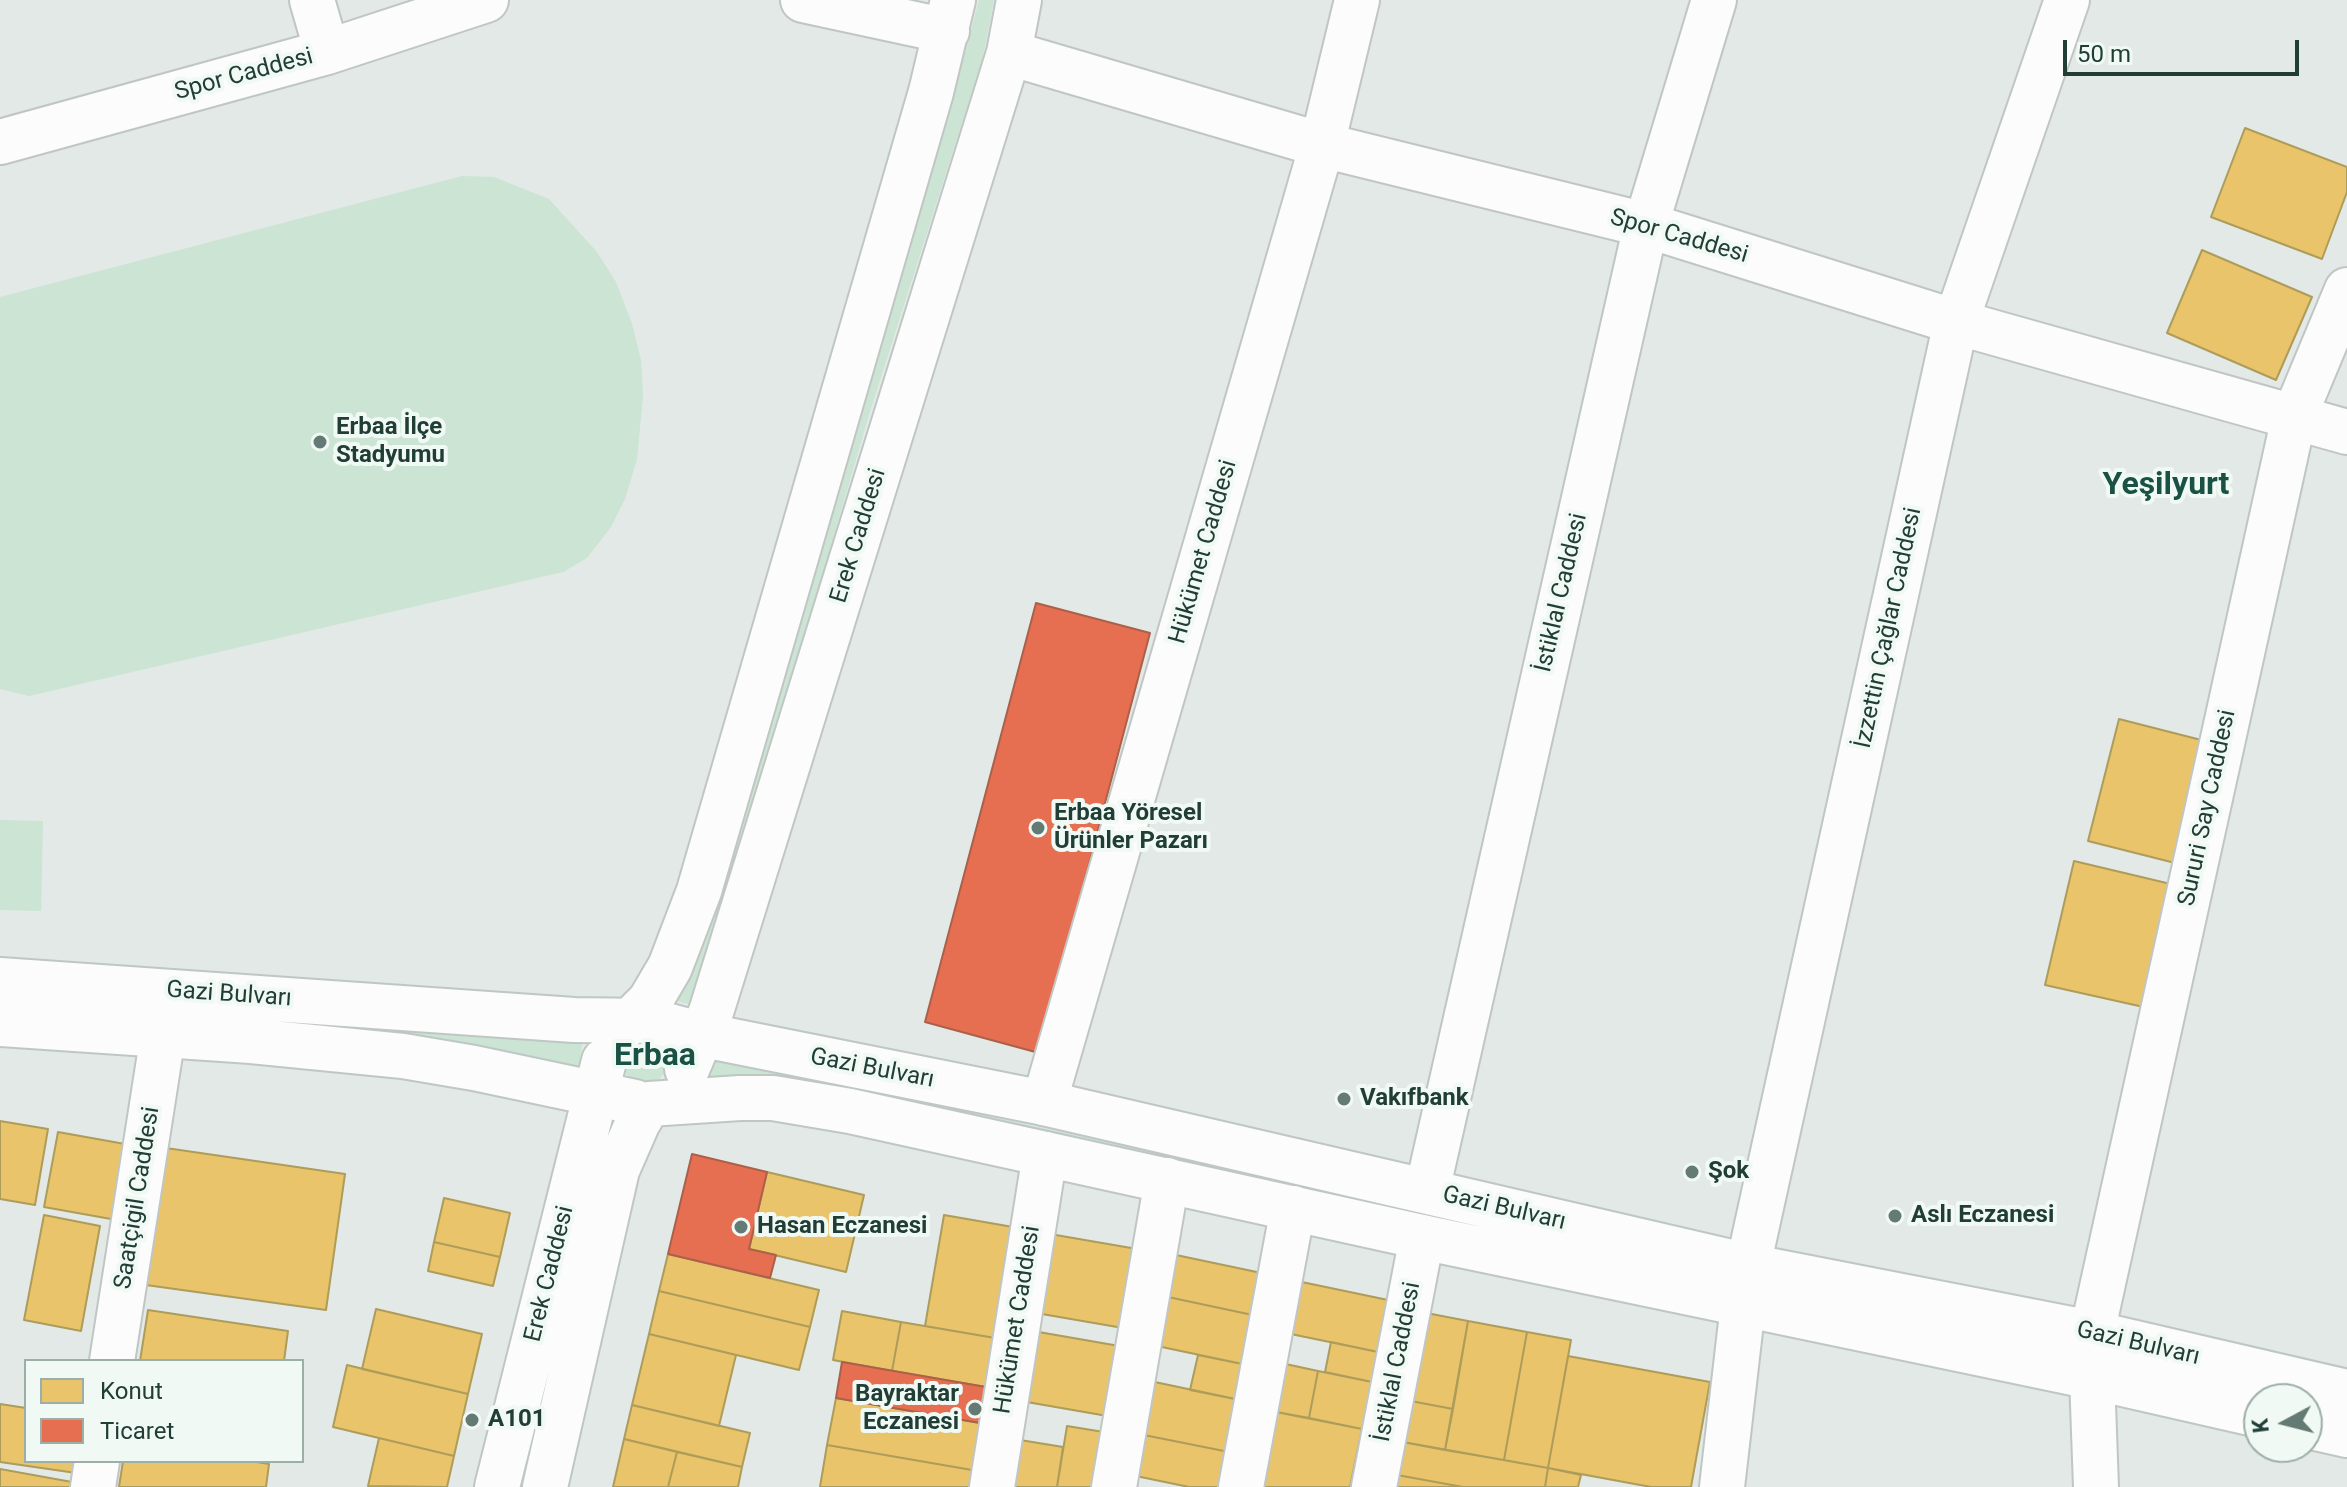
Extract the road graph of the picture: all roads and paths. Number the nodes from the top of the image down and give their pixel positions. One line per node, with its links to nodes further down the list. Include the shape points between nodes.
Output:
1 (312, 0): 9 (street)
2 (486, 0): 9 (street, Spor Caddesi)
3 (803, 0): 8 (street)
4 (1019, 0): 10 (street, Erek Caddesi)
5 (1357, 0): 12 (street, Hükümet Caddesi)
6 (1714, 0): 13 (street, İstiklal Caddesi)
7 (2067, 0): 15 (street, İzzettin Çağlar Caddesi)
8 (950, 16): 21 (street, Erek Caddesi, via 699,891 670,967 650,1001)
9 (327, 52): 11 (street, Spor Caddesi)
10 (1009, 53): 12 (street, Spor Caddesi); 21 (street, Erek Caddesi)
11 (0, 142)
12 (1322, 145): 13 (street, Spor Caddesi); 22 (street, Hükümet Caddesi)
13 (1646, 225): 15 (street, Spor Caddesi); 25 (street, İstiklal Caddesi)
14 (2347, 290): 16 (street, Sururi Say Caddesi)
15 (1956, 322): 16 (street, Spor Caddesi); 28 (street, İzzettin Çağlar Caddesi)
16 (2294, 417): 17 (street, Spor Caddesi); 29 (street, Sururi Say Caddesi)
17 (2347, 432)
18 (0, 980): 21 (street, Gazi Bulvarı, via 543,1018)
19 (0, 1024): 20 (street, Gazi Bulvarı)
20 (163, 1035): 21 (street, Gazi Bulvarı, via 403,1056 474,1068); 30 (street, Saatçigil Caddesi)
21 (644, 1056): 22 (street, Gazi Bulvarı); 23 (street, Gazi Bulvarı, via 773,1098); 38 (street, Erek Caddesi); 39 (street, Erek Caddesi)
22 (1044, 1103): 25 (street, Gazi Bulvarı)
23 (1045, 1154): 24 (street, Gazi Bulvarı); 40 (street, Hükümet Caddesi)
24 (1167, 1180): 26 (street, Gazi Bulvarı); 41 (street)
25 (1427, 1191): 28 (street, Gazi Bulvarı)
26 (1293, 1208): 27 (street, Gazi Bulvarı); 42 (street)
27 (1422, 1237): 28 (street, Gazi Bulvarı); 43 (street, İstiklal Caddesi)
28 (1745, 1285): 29 (street, Gazi Bulvarı); 31 (street, Gazi Bulvarı); 44 (street, İzzettin Çağlar Caddesi)
29 (2092, 1333): 32 (street, Gazi Bulvarı)
30 (112, 1359)
31 (2092, 1377): 33 (street, Gazi Bulvarı); 45 (street)
32 (2347, 1392)
33 (2243, 1411)
34 (2323, 1430): 35 (street)
35 (2347, 1435)
36 (97, 1463): 37 (street)
37 (93, 1487)
38 (497, 1487)
39 (545, 1487)
40 (992, 1487)
41 (1114, 1487)
42 (1241, 1487)
43 (1374, 1487)
44 (1722, 1487)
45 (2096, 1487)

